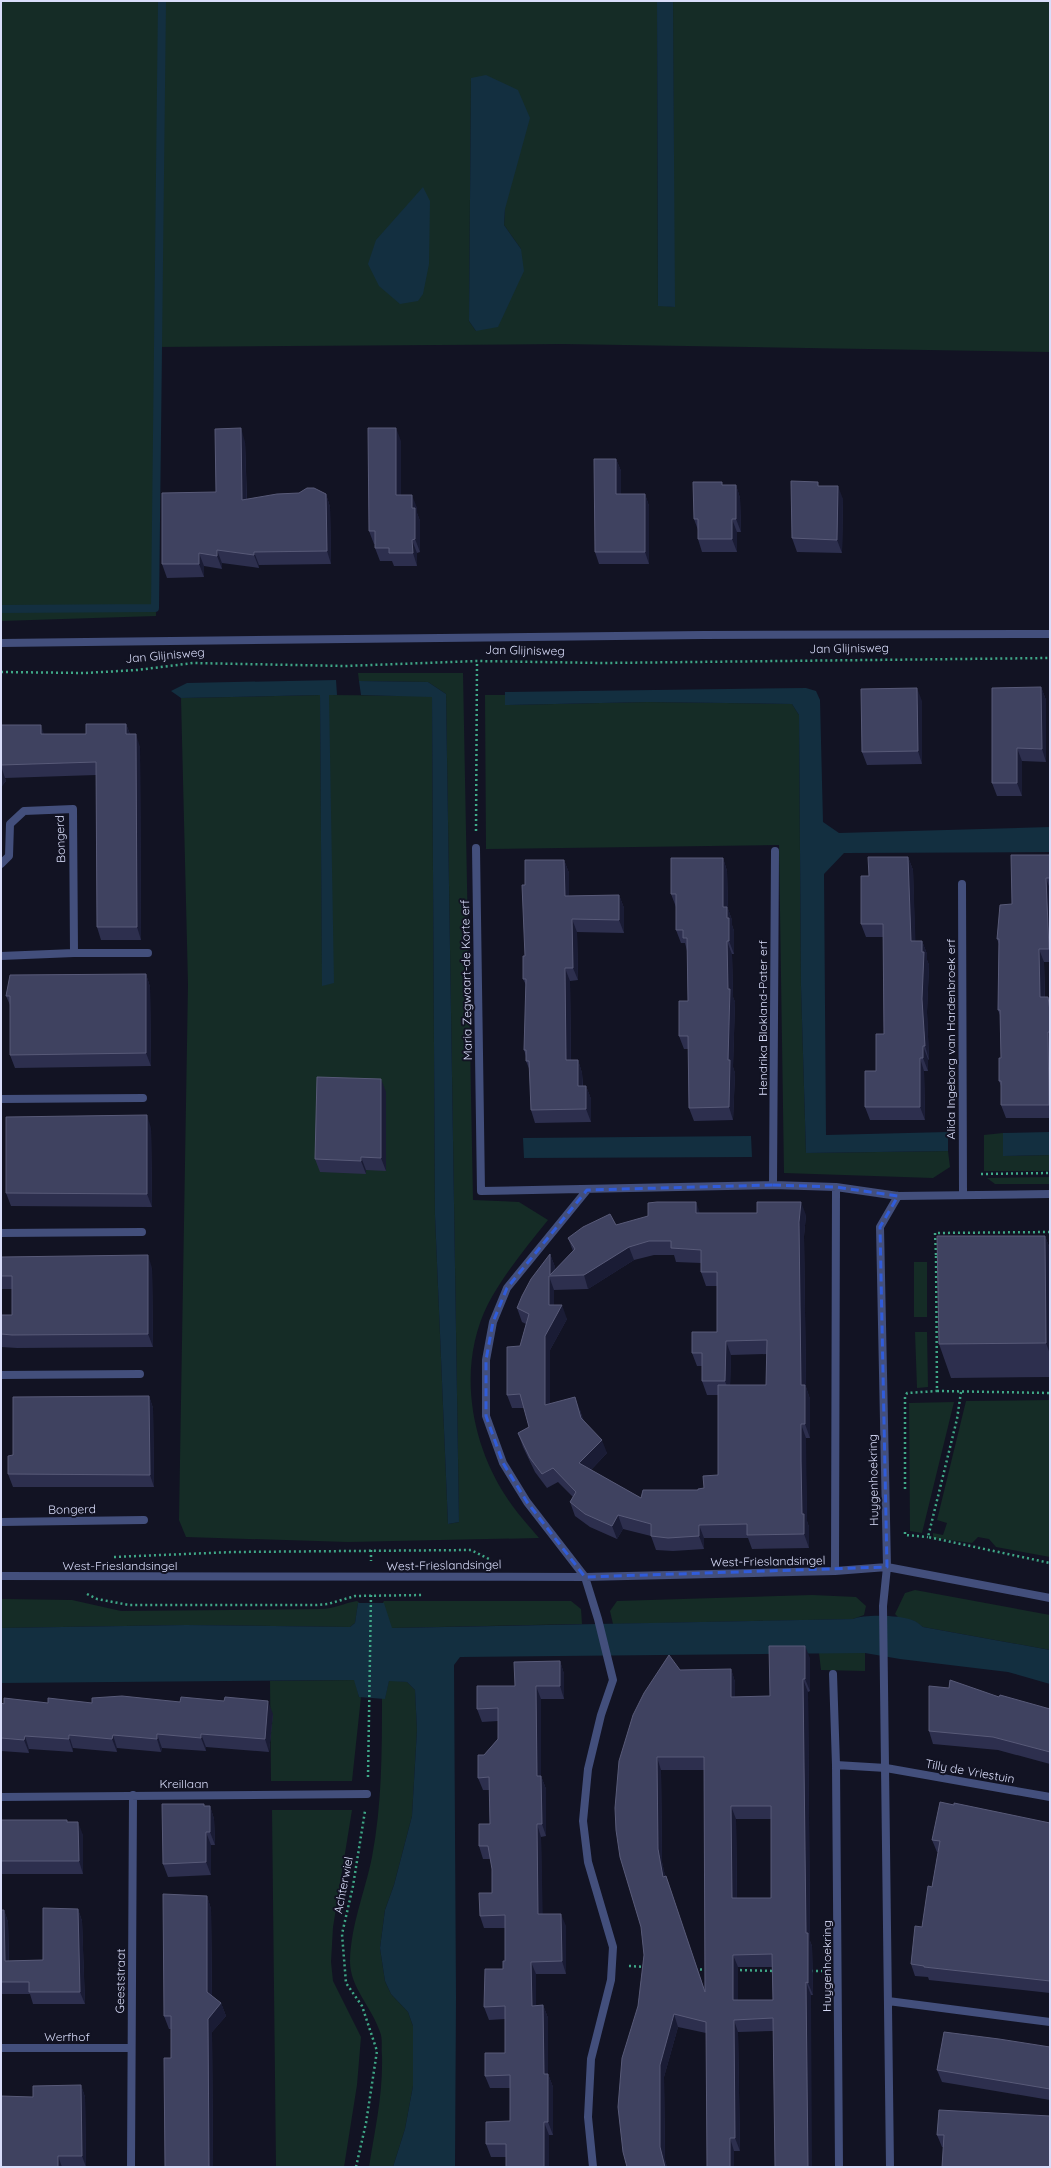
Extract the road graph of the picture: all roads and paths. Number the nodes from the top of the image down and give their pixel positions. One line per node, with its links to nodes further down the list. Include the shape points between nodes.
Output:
1 (1050, 634): 2 (street, Jan Glijnisweg)
2 (1, 643)
3 (1050, 658): 4 (path, Jan Glijnisweg, via 602,663)
4 (477, 661): 5 (path, Jan Glijnisweg, via 345,666 193,663 100,672); 6 (path)
5 (1, 672)
6 (476, 848): 19 (street, Maria Zegwaart-de Korte erf, via 481,1191)
7 (775, 851): 17 (street, Hendrika Blokland-Pater erf)
8 (1, 864): 11 (street, Bongerd, via 9,856 10,824 24,811 73,809)
9 (962, 884): 16 (street, Alida Ingeborg van Hardenbroek erf)
10 (148, 952): 11 (street)
11 (74, 954): 12 (street)
12 (1, 956)
13 (143, 1098): 14 (street)
14 (1, 1099)
15 (1050, 1173): 16 (path)
16 (963, 1174): 20 (street, Alida Ingeborg van Hardenbroek erf)
17 (774, 1185): 18 (street); 19 (street)
18 (836, 1187): 22 (street); 41 (street)
19 (587, 1190): 44 (street, via 507,1288 493,1322 486,1360 486,1416 504,1463 527,1502)
20 (963, 1194): 21 (street); 22 (street)
21 (1050, 1194)
22 (898, 1196): 40 (street, Huygenhoekring, via 880,1227)
23 (142, 1232): 25 (street)
24 (1050, 1232): 26 (path, via 935,1233)
25 (1, 1234)
26 (936, 1255): 27 (path); 30 (path)
27 (944, 1255)
28 (140, 1374): 29 (street)
29 (1, 1375)
30 (938, 1391): 31 (path); 33 (path, via 907,1393 905,1397)
31 (961, 1392): 32 (path); 37 (path, via 958,1419)
32 (1050, 1393)
33 (905, 1495)
34 (144, 1520): 35 (street, Bongerd)
35 (1, 1522)
36 (905, 1527): 37 (path, via 905,1535)
37 (928, 1537): 39 (path)
38 (112, 1558): 43 (path, via 128,1555 234,1552 471,1550 494,1561)
39 (1050, 1563)
40 (887, 1567): 41 (street, West-Frieslandsingel); 46 (street, West-Frieslandsingel); 49 (street, Huygenhoekring, via 883,1606)
41 (835, 1571): 44 (street, West-Frieslandsingel)
42 (1, 1576): 43 (street, West-Frieslandsingel)
43 (511, 1576): 44 (street, West-Frieslandsingel)
44 (585, 1577): 54 (street, via 613,1680 601,1715 588,1769 583,1821 588,1862 613,1947)
45 (83, 1592): 50 (path, Achterwiel, via 97,1599 129,1605 316,1605 355,1596 371,1597)
46 (1050, 1598)
47 (833, 1674): 48 (street, Huygenhoekring)
48 (836, 1765): 49 (street); 61 (street, Huygenhoekring)
49 (886, 1768): 53 (street, Tilly de Vriestuin); 62 (street, Huygenhoekring)
50 (367, 1794): 51 (street, Kreillaan); 67 (path, Achterwiel, via 353,1886 342,1934 346,1983 362,2006 377,2051 366,2123)
51 (133, 1795): 52 (street, Kreillaan); 65 (street, Geeststraat)
52 (1, 1797)
53 (1050, 1797)
54 (612, 1966): 55 (path); 68 (street, via 611,1980 591,2059 588,2117)
55 (652, 1967)
56 (691, 1969): 57 (path)
57 (715, 1970)
58 (730, 1970): 59 (path)
59 (784, 1971)
60 (807, 1971): 61 (path)
61 (838, 1972): 69 (street, Huygenhoekring)
62 (888, 2002): 63 (street); 70 (street, Huygenhoekring)
63 (1050, 2022)
64 (2, 2048): 65 (street, Werfhof)
65 (131, 2048): 66 (street, Geeststraat)
66 (131, 2167)
67 (356, 2167)
68 (593, 2167)
69 (839, 2167)
70 (890, 2167)

